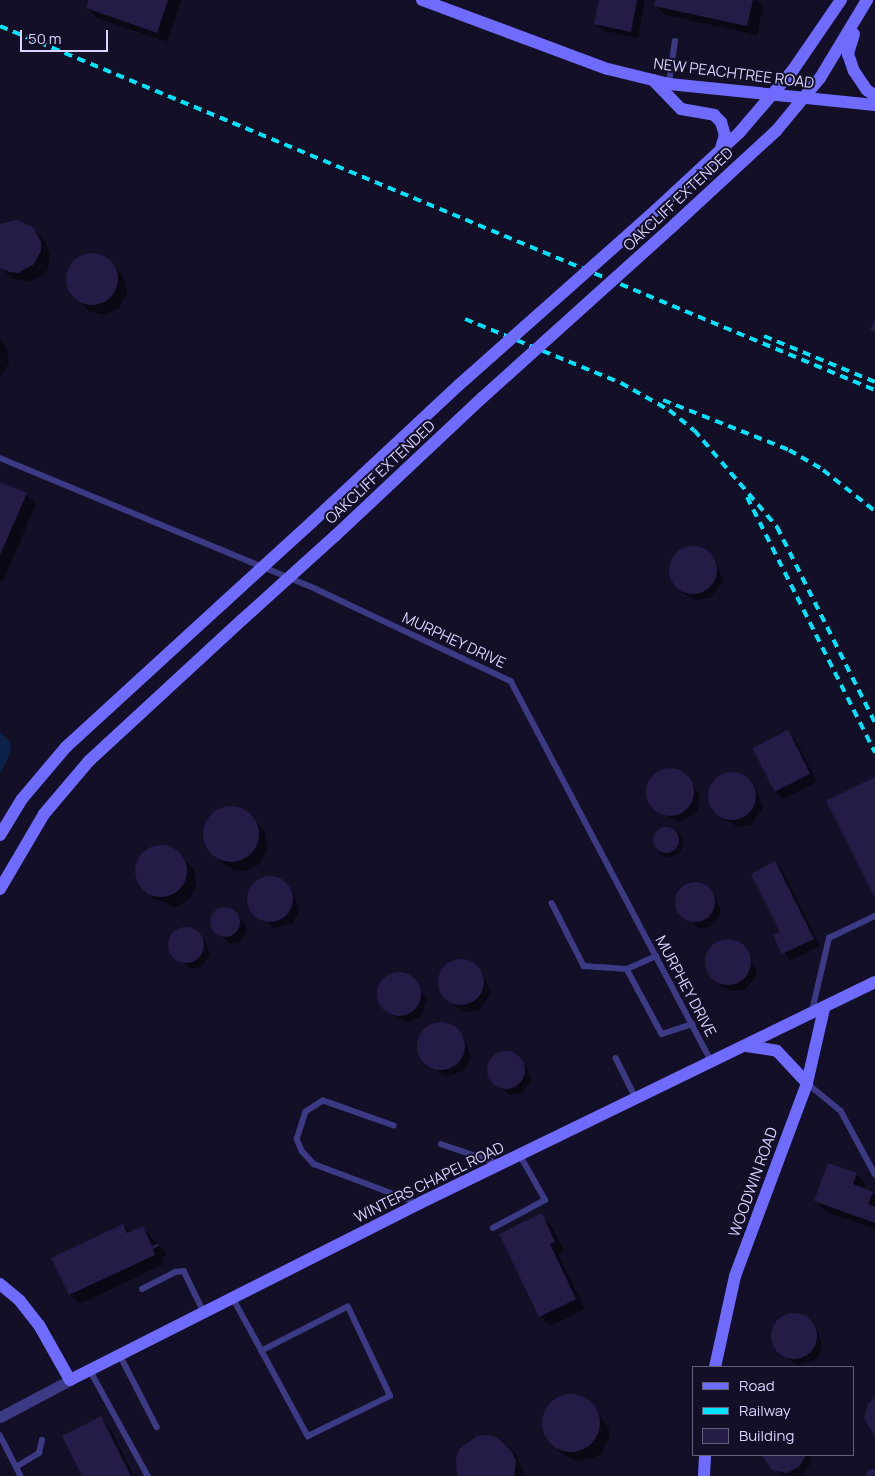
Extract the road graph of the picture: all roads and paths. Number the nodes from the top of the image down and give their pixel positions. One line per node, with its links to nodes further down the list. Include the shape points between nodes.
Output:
1 (422, 0): 6 (main road, NEW PEACHTREE ROAD, via 608,69)
2 (841, 0): 8 (main road, OAKCLIFF EXTENDED)
3 (867, 0): 4 (main road)
4 (859, 17): 9 (main road, via 848,54 854,71); 10 (main road, OAKCLIFF EXTENDED, via 840,49)
5 (675, 41): 7 (lane)
6 (653, 80): 7 (main road, NEW PEACHTREE ROAD); 12 (main road, via 681,110 714,115 721,122 724,135)
7 (669, 84): 8 (main road, NEW PEACHTREE ROAD)
8 (773, 94): 10 (main road, NEW PEACHTREE ROAD); 12 (main road, OAKCLIFF EXTENDED)
9 (875, 96)
10 (803, 97): 11 (main road, NEW PEACHTREE ROAD); 15 (main road, OAKCLIFF EXTENDED, bridge, via 776,131 89,761 44,814)
11 (875, 105)
12 (720, 151): 14 (main road, OAKCLIFF EXTENDED, bridge, via 460,384 66,747 22,799)
13 (0, 458): 18 (lane, MURPHEY DRIVE, via 316,590 512,681)
14 (0, 834)
15 (0, 889)
16 (552, 903): 19 (lane, via 584,966)
17 (875, 916): 22 (lane, via 829,938)
18 (656, 956): 19 (lane); 23 (lane, MURPHEY DRIVE)
19 (627, 969): 23 (lane, via 662,1034)
20 (875, 982): 21 (main road, WINTERS CHAPEL ROAD)
21 (824, 1009): 22 (main road, WINTERS CHAPEL ROAD); 27 (main road, WOODWIN ROAD)
22 (811, 1015): 24 (main road, WINTERS CHAPEL ROAD)
23 (692, 1024): 26 (lane, MURPHEY DRIVE)
24 (745, 1046): 26 (main road, WINTERS CHAPEL ROAD); 27 (main road, via 772,1048)
25 (616, 1058): 28 (lane)
26 (711, 1061): 28 (main road, WINTERS CHAPEL ROAD)
27 (806, 1083): 33 (lane, via 841,1111); 42 (main road, WOODWIN ROAD, via 735,1276)
28 (636, 1098): 31 (main road, WINTERS CHAPEL ROAD)
29 (394, 1126): 34 (lane, via 323,1101 306,1112 297,1139 302,1151 314,1164)
30 (441, 1144): 32 (lane)
31 (520, 1156): 32 (main road, WINTERS CHAPEL ROAD); 35 (lane, via 545,1200)
32 (502, 1165): 34 (main road, WINTERS CHAPEL ROAD)
33 (875, 1174)
34 (420, 1203): 38 (main road, WINTERS CHAPEL ROAD)
35 (493, 1228)
36 (0, 1284): 44 (main road, via 20,1301 39,1325)
37 (142, 1289): 39 (lane, via 184,1271)
38 (233, 1298): 39 (main road, WINTERS CHAPEL ROAD); 40 (lane)
39 (204, 1312): 41 (main road, WINTERS CHAPEL ROAD)
40 (262, 1351): 40 (lane, via 308,1436 390,1396 348,1307)
41 (120, 1355): 43 (main road, WINTERS CHAPEL ROAD); 46 (lane)
42 (716, 1366)
43 (90, 1370): 44 (main road, WINTERS CHAPEL ROAD); 52 (lane)
44 (70, 1380): 45 (street, WINTERS CHAPEL ROAD)
45 (0, 1417)
46 (157, 1427)
47 (0, 1435): 50 (lane)
48 (42, 1440): 50 (lane, via 39,1453)
49 (705, 1456): 53 (main road)
50 (16, 1467): 51 (lane)
51 (21, 1476)
52 (148, 1476)
53 (704, 1476)

